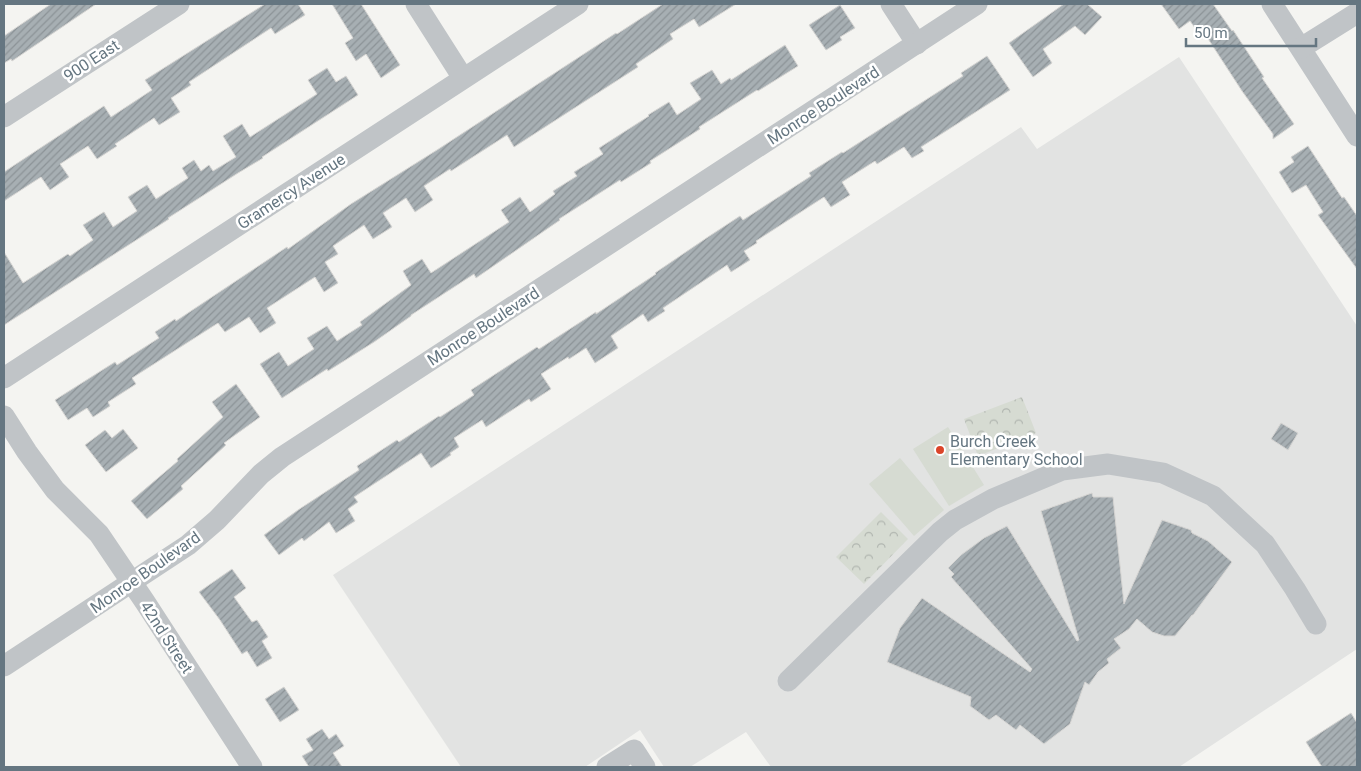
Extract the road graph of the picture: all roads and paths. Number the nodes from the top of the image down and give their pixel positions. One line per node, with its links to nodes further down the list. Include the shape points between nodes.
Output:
1 (179, 4): 11 (street, 900 East)
2 (416, 4): 10 (street)
3 (578, 4): 10 (street, Gramercy Avenue)
4 (891, 4): 8 (street)
5 (977, 4): 8 (street, Monroe Boulevard)
6 (1272, 4): 9 (street)
7 (1357, 12): 9 (street)
8 (917, 44): 15 (street, Monroe Boulevard, via 282,458 261,474 188,545)
9 (1300, 48): 12 (street)
10 (463, 78): 13 (street, Gramercy Avenue)
11 (4, 117)
12 (1357, 136)
13 (4, 378)
14 (4, 416): 15 (street, 42nd Street, via 55,490 99,534)
15 (132, 582): 17 (street, Monroe Boulevard); 20 (street, 42nd Street)
16 (1316, 624): 18 (street, via 1265,544 1213,496 1163,473 1108,464 1062,470 993,499 955,520)
17 (4, 666)
18 (788, 681)
19 (640, 758): 21 (street)
20 (252, 767)
21 (607, 767)

